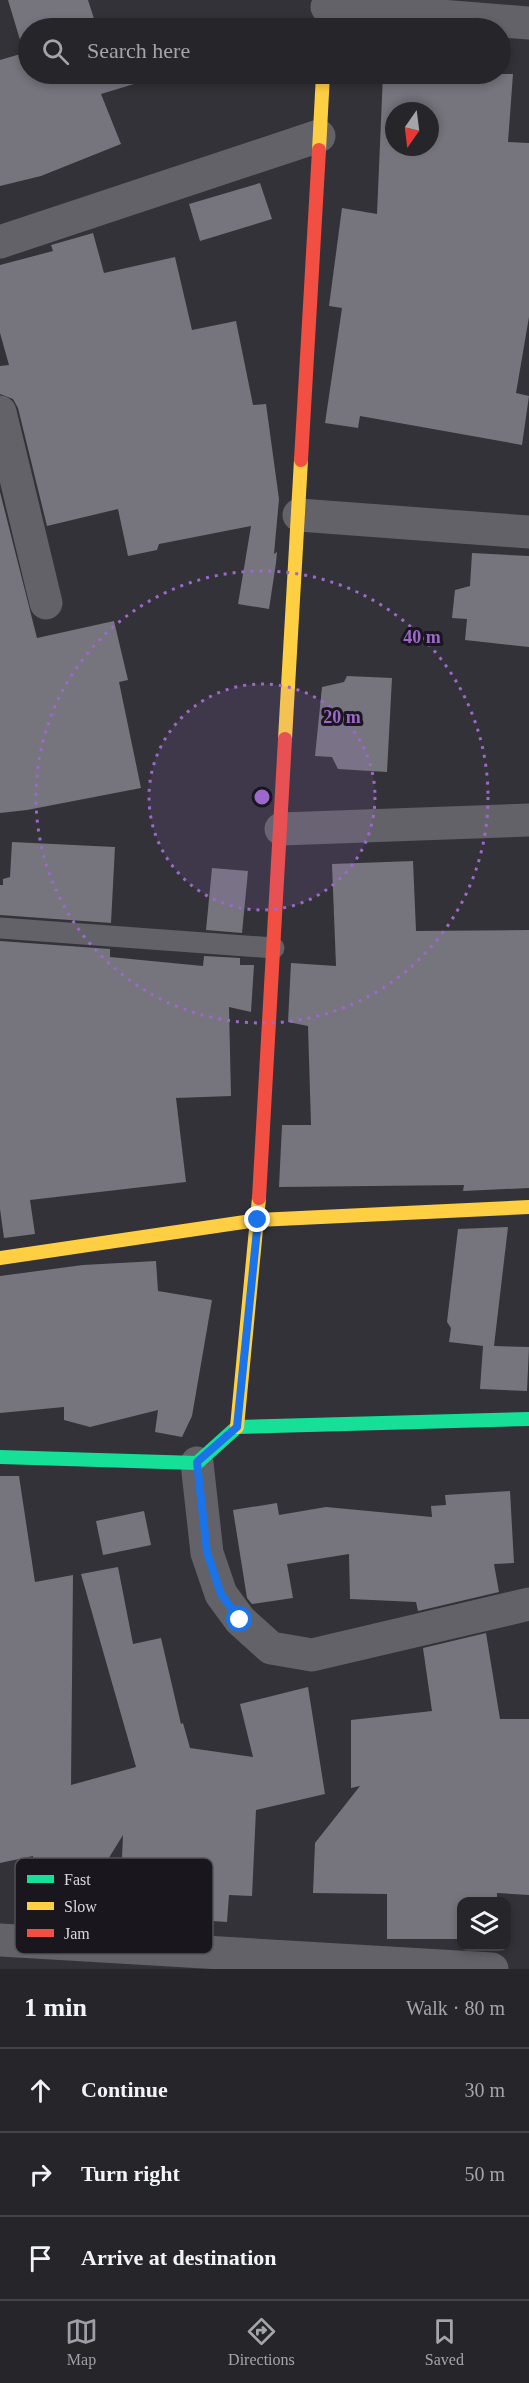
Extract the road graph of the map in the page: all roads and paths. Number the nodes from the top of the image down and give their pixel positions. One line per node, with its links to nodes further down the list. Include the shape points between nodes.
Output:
1 (327, 12): 2 (street)
2 (437, 18)
3 (511, 22): 4 (street)
4 (529, 23)
5 (322, 84): 6 (street)
6 (319, 136): 7 (street); 9 (street)
7 (0, 242)
8 (0, 412): 11 (street)
9 (299, 515): 10 (street); 13 (street)
10 (529, 532)
11 (46, 603)
12 (529, 820): 13 (street)
13 (281, 829): 15 (street)
14 (0, 928): 15 (lane)
15 (274, 948): 17 (street)
16 (529, 1207): 17 (street)
17 (258, 1220): 18 (street); 20 (street)
18 (0, 1258)
19 (529, 1419): 20 (street)
20 (237, 1427): 22 (street)
21 (0, 1457): 22 (street)
22 (197, 1462): 23 (street, via 207,1552 221,1594 240,1620 272,1648 312,1655)
23 (529, 1604)
24 (0, 1940): 25 (street)
25 (15, 1941)
26 (213, 1953): 27 (street)
27 (492, 1969)

